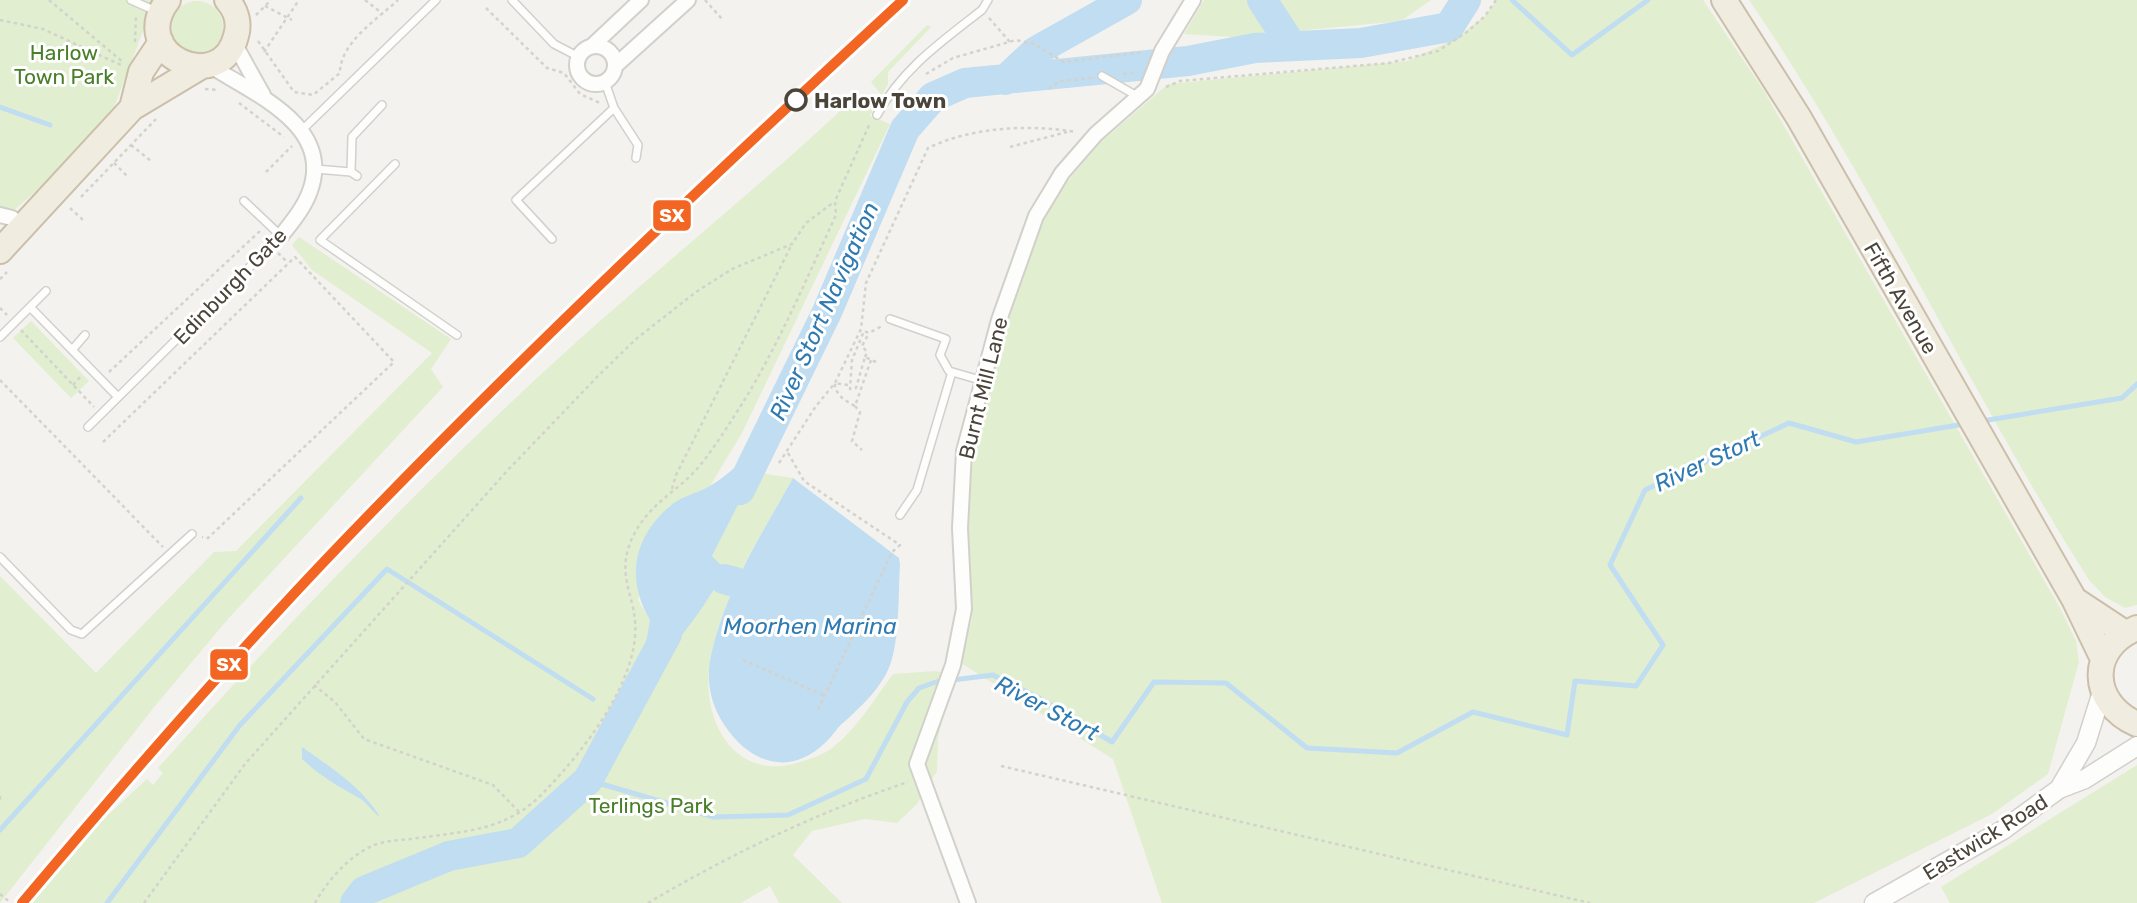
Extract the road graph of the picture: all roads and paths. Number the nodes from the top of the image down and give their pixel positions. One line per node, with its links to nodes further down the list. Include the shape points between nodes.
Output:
1 (49, 0): 23 (path, via 132,70 43,29)
2 (131, 0): 16 (lane)
3 (271, 0): 17 (path)
4 (299, 0): 21 (path)
5 (365, 0): 20 (path)
6 (398, 0): 20 (path)
7 (436, 0): 48 (lane)
8 (512, 0): 31 (lane, via 554,44)
9 (641, 0): 28 (street)
10 (688, 0): 32 (street)
11 (705, 0): 22 (path)
12 (988, 0): 19 (lane)
13 (1496, 0): 37 (path, via 1467,32 1438,51 1389,62 1180,81)
14 (1724, 0): 109 (highway, Fifth Avenue, via 1799,118)
15 (1195, 3): 39 (street, Burnt Mill Lane, via 1162,51)
16 (164, 6): 26 (highway, via 158,33)
17 (245, 8): 21 (path); 25 (highway, via 237,34)
18 (486, 8): 41 (path, via 547,68 564,73 580,93 597,104)
19 (982, 10): 27 (path); 47 (lane, via 922,56 891,89)
20 (383, 14): 29 (path, via 351,43 340,62 340,73 313,95 294,92)
21 (287, 18): 24 (path); 29 (path)
22 (722, 19)
23 (0, 20)
24 (292, 20)
25 (245, 41): 29 (path); 33 (highway); 40 (street)
26 (161, 42): 33 (highway, via 178,61); 44 (highway, via 141,72)
27 (1010, 42): 30 (path, via 1034,44 1064,62); 35 (path, via 953,58)
28 (591, 47): 31 (street); 32 (street, via 608,50)
29 (264, 52)
30 (1143, 52)
31 (579, 57): 36 (street, via 583,79)
32 (615, 66): 36 (street)
33 (205, 73): 38 (path); 40 (street); 44 (highway)
34 (1102, 76): 39 (lane)
35 (921, 77)
36 (605, 82): 41 (lane)
37 (1162, 90)
38 (224, 91)
39 (1142, 92): 50 (street, Burnt Mill Lane)
40 (263, 95): 48 (street)
41 (610, 98): 45 (lane)
42 (234, 99): 51 (path)
43 (382, 105): 59 (lane, via 352,137 354,174)
44 (132, 108): 69 (highway)
45 (614, 108): 55 (lane, via 638,145); 71 (lane, via 516,200)
46 (164, 111): 52 (path)
47 (877, 116): 64 (path, via 868,125)
48 (301, 131): 51 (path); 59 (street, via 312,147)
49 (1070, 131): 50 (path); 53 (path); 80 (path, via 1041,127 953,136 928,148 866,283)
50 (1096, 134): 93 (street, Burnt Mill Lane, via 1062,173 1037,216)
51 (293, 144): 54 (path); 60 (path)
52 (131, 145): 56 (path); 57 (path)
53 (1010, 147)
54 (300, 153)
55 (636, 158)
56 (151, 161)
57 (114, 163): 61 (path); 62 (path)
58 (395, 164): 82 (lane, via 320,240)
59 (315, 169): 70 (street, Edinburgh Gate, via 310,191)
60 (266, 173)
61 (128, 177)
62 (79, 199)
63 (244, 201): 68 (lane)
64 (835, 201): 72 (path, via 806,223); 104 (path, via 836,215 779,338 733,418 695,471)
65 (0, 215): 69 (street, via 12,218)
66 (61, 217): 67 (path, via 70,208)
67 (83, 220)
68 (268, 223): 70 (lane); 92 (path)
69 (22, 228): 73 (highway)
70 (281, 236): 96 (lane, Edinburgh Gate)
71 (552, 239)
72 (792, 244): 104 (path); 113 (path, via 733,269 636,340 507,471)
73 (4, 261): 74 (path)
74 (0, 279)
75 (46, 291): 77 (lane)
76 (0, 308): 79 (path)
77 (32, 308): 79 (lane); 84 (lane)
78 (890, 319): 80 (path); 90 (lane, via 946,339 940,355)
79 (15, 323): 83 (lane); 98 (path)
80 (865, 331): 85 (path); 86 (path); 87 (path)
81 (85, 335): 84 (lane)
82 (457, 335)
83 (0, 337)
84 (72, 350): 92 (lane)
85 (845, 357): 87 (path); 94 (path)
86 (865, 357): 88 (path); 95 (path, via 856,387)
87 (852, 360): 95 (path)
88 (871, 360): 89 (path); 97 (path)
89 (876, 362)
90 (952, 372): 93 (lane); 105 (lane, via 917,490)
91 (0, 380): 107 (path)
92 (101, 380): 96 (lane)
93 (980, 380): 120 (street, Burnt Mill Lane, via 964,451 960,528 964,609 953,666 917,764)
94 (835, 383): 95 (path); 97 (path, via 836,393); 102 (path)
95 (848, 385)
96 (118, 397): 98 (lane, Edinburgh Gate)
97 (855, 406): 101 (path, via 860,412 852,442)
98 (101, 414): 99 (lane, Edinburgh Gate)
99 (88, 427)
100 (103, 442): 106 (path, via 295,257 394,362 208,538)
101 (862, 450)
102 (787, 452): 103 (path); 115 (path, via 804,481 900,545 892,552)
103 (779, 463)
104 (672, 489): 124 (path, via 636,531 625,559 635,636 621,688 547,789)
105 (900, 515)
106 (192, 534): 107 (lane)
107 (170, 554): 108 (lane, via 82,634 71,630)
108 (0, 558)
109 (2074, 599): 110 (highway, Fifth Avenue); 111 (highway, Fifth Avenue)
110 (2131, 630): 111 (highway, via 2112,644)
111 (2103, 659): 114 (highway)
112 (743, 660): 115 (path)
113 (314, 685): 124 (path, via 335,702 364,739 493,785); 127 (path, via 244,764)
114 (2102, 691): 117 (highway, via 2116,712); 121 (street, Eastwick Road, via 2086,743)
115 (825, 696): 116 (path)
116 (817, 712)
117 (2137, 724)
118 (2137, 746): 121 (street, Eastwick Road, via 2085,779)
119 (1001, 766): 131 (path)
120 (922, 778): 129 (path, via 831,809); 130 (street, Burnt Mill Lane)
121 (2059, 789): 132 (street, Eastwick Road, via 2003,830)
122 (0, 796): 123 (path)
123 (0, 802)
124 (521, 814): 128 (path, via 479,830 370,847 346,866)
125 (0, 894): 126 (path)
126 (11, 903)
127 (144, 903)
128 (314, 903)
129 (648, 903)
130 (968, 903)
131 (1590, 903)
132 (1874, 903)

